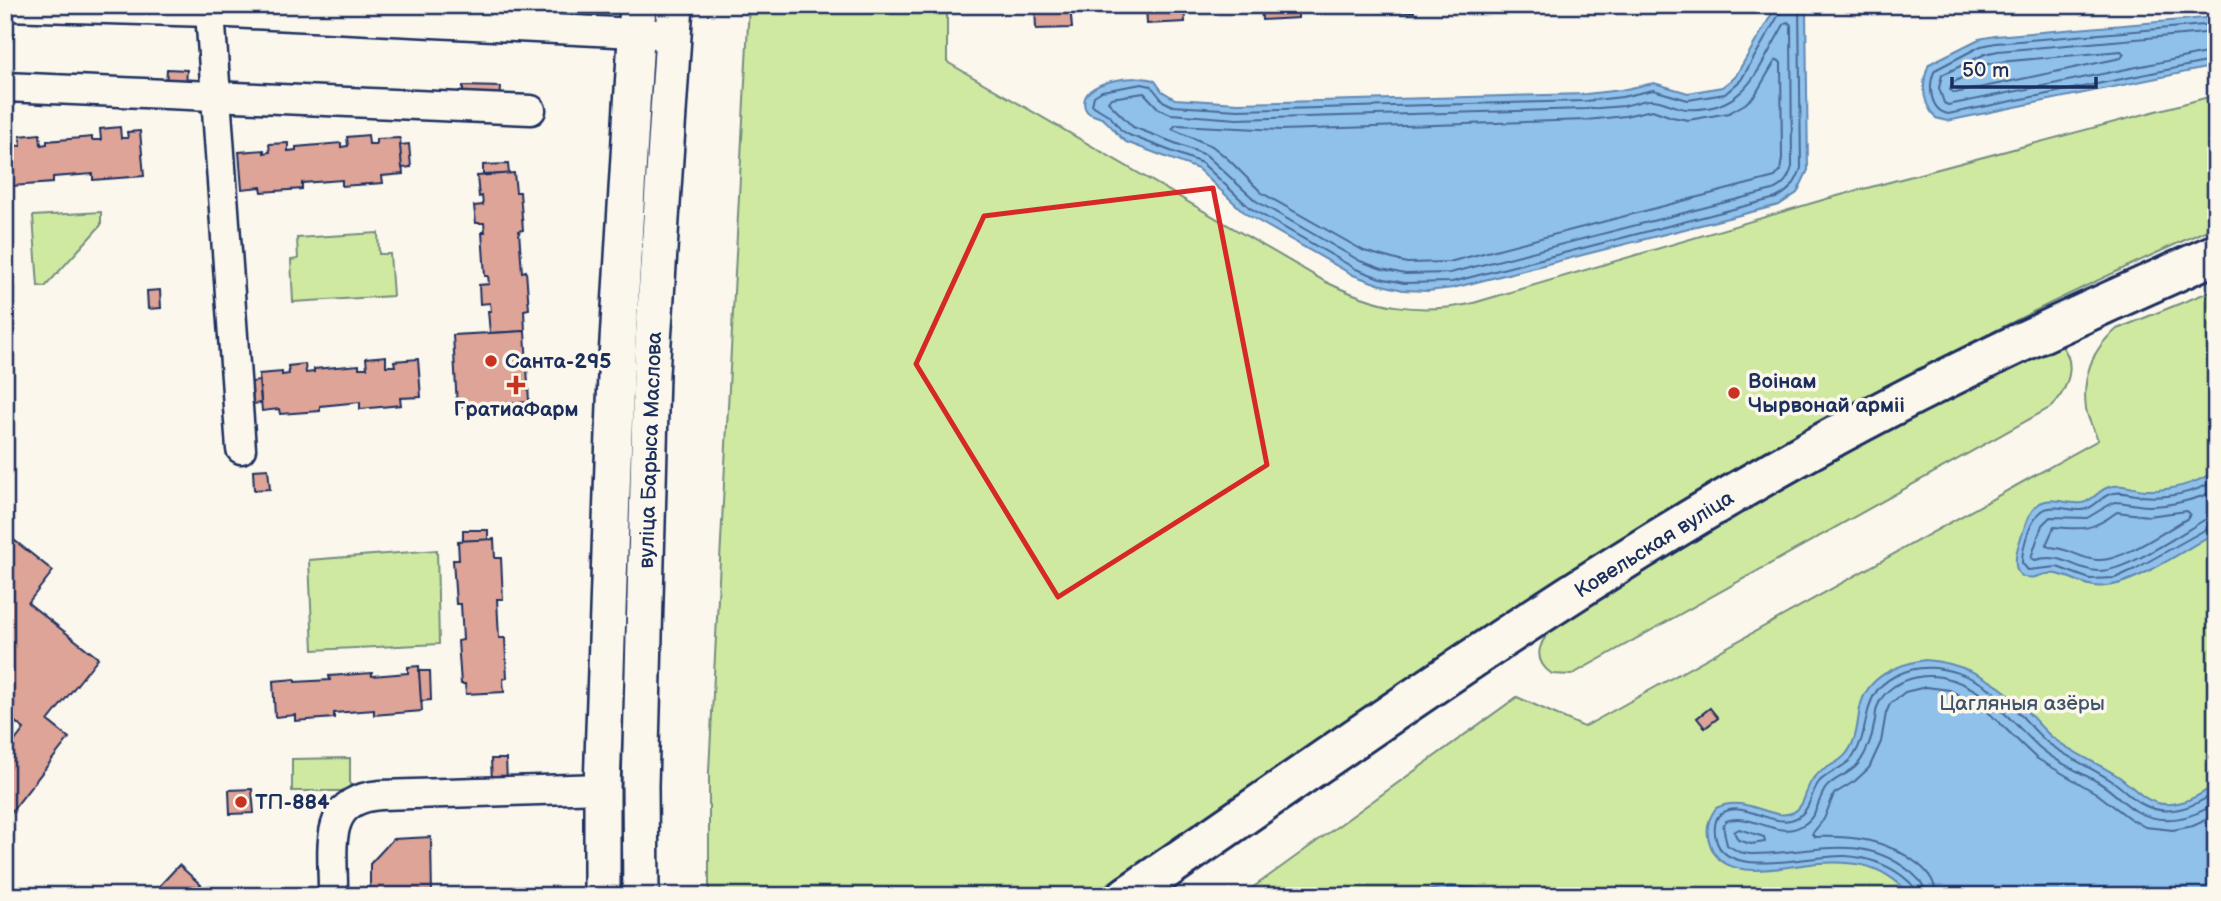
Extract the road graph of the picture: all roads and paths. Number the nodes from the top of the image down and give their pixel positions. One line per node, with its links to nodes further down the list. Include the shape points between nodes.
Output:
1 (5, 6): 2 (street)
2 (210, 12): 3 (street); 6 (street)
3 (637, 19): 4 (street); 10 (main road, вуліца Барыса Маслова, via 616,375)
4 (674, 20): 13 (main road, вуліца Барыса Маслова, via 652,373)
5 (5, 87): 6 (street)
6 (214, 95): 7 (street); 9 (street)
7 (531, 110)
8 (2216, 254): 14 (highway, Ковельская вуліца, via 2076,316 1878,414 1719,502 1493,645)
9 (241, 449)
10 (602, 788): 11 (street, via 356,799 334,825); 12 (main road, вуліца Барыса Маслова)
11 (333, 896)
12 (602, 896)
13 (640, 896)
14 (1127, 896)

